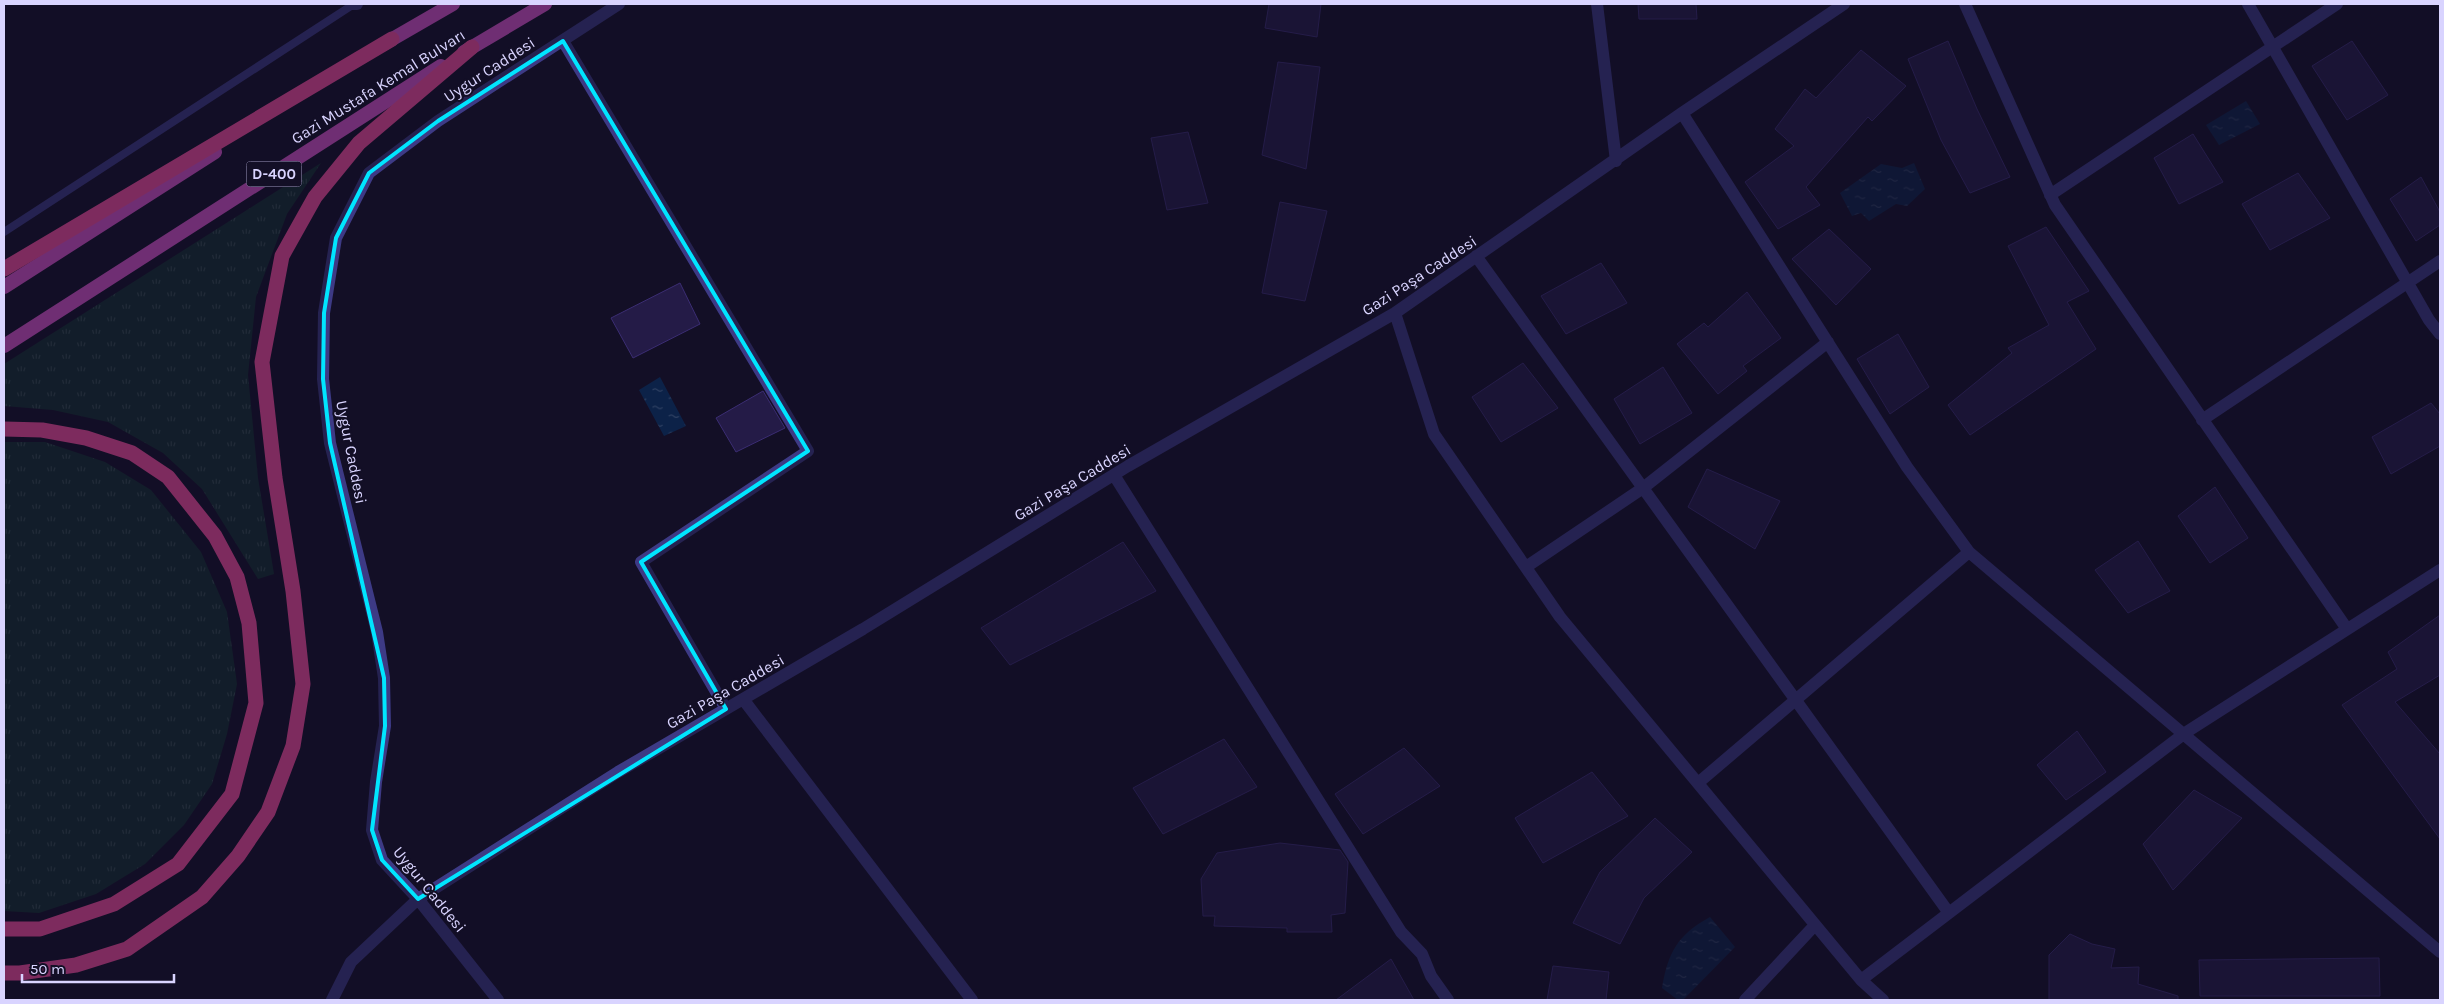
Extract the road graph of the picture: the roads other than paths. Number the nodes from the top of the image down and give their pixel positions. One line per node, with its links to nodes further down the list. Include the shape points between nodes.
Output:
1 (354, 4): 17 (lane)
2 (453, 4): 10 (highway, Gazi Mustafa Kemal Bulvarı)
3 (545, 4): 12 (highway, Gazi Mustafa Kemal Bulvarı / D-400)
4 (619, 4): 11 (street, Uygur Caddesi)
5 (1597, 4): 15 (street)
6 (1844, 4): 14 (street, Gazi Paşa Caddesi)
7 (1965, 4): 16 (street)
8 (2248, 4): 13 (street)
9 (2337, 4): 13 (street)
10 (392, 39): 20 (highway); 22 (highway, Gazi Mustafa Kemal Bulvarı)
11 (563, 41): 37 (street, via 808,452 642,562); 40 (street, Uygur Caddesi, via 438,121 369,173 336,238 324,313 323,379 330,443 377,632 384,678 385,726 372,830 382,860)
12 (472, 47): 26 (highway, Gazi Mustafa Kemal Bulvarı / D-400); 45 (highway, via 359,143 315,197 282,256 262,362 303,684 293,746 268,812 238,856 202,897 127,949 76,965 20,973)
13 (2273, 47): 16 (street); 21 (street)
14 (1682, 113): 15 (street, Gazi Paşa Caddesi); 25 (street)
15 (1616, 161): 18 (street, Gazi Paşa Caddesi)
16 (2050, 195): 27 (street)
17 (4, 232)
18 (1476, 256): 23 (street, Gazi Paşa Caddesi); 30 (street)
19 (2440, 261): 21 (street)
20 (4, 269)
21 (2408, 283): 24 (street); 27 (street)
22 (4, 287)
23 (1395, 312): 29 (street, Gazi Paşa Caddesi); 32 (street, via 1434,434)
24 (2440, 334)
25 (1828, 342): 30 (street); 31 (street, via 1908,467)
26 (4, 346)
27 (2202, 420): 34 (street)
28 (4, 429): 43 (highway, via 42,430 86,438 132,453 168,477 215,536 237,577 249,623 256,703 232,794 178,864 114,904 40,929)
29 (1114, 475): 35 (street, Gazi Paşa Caddesi); 50 (street, via 1401,932 1422,954 1431,976)
30 (1644, 488): 32 (street); 36 (street)
31 (1969, 552): 36 (street); 38 (street)
32 (1526, 567): 39 (street, via 1560,617)
33 (2440, 570): 34 (street)
34 (2347, 630): 38 (street)
35 (744, 699): 37 (street, Gazi Paşa Caddesi); 49 (street)
36 (1796, 700): 39 (street); 41 (street)
37 (726, 709): 40 (street, Gazi Paşa Caddesi, via 618,772)
38 (2184, 733): 41 (street); 44 (street)
39 (1698, 783): 42 (street)
40 (418, 900): 47 (street, Gazi Paşa Caddesi, via 351,962); 48 (street, Uygur Caddesi)
41 (1949, 913): 46 (street)
42 (1815, 925): 46 (street); 51 (street)
43 (4, 929)
44 (2440, 952)
45 (4, 972)
46 (1861, 980): 52 (street)
47 (332, 1000)
48 (498, 1000)
49 (972, 1000)
50 (1448, 1000)
51 (1745, 1000)
52 (1883, 1000)

